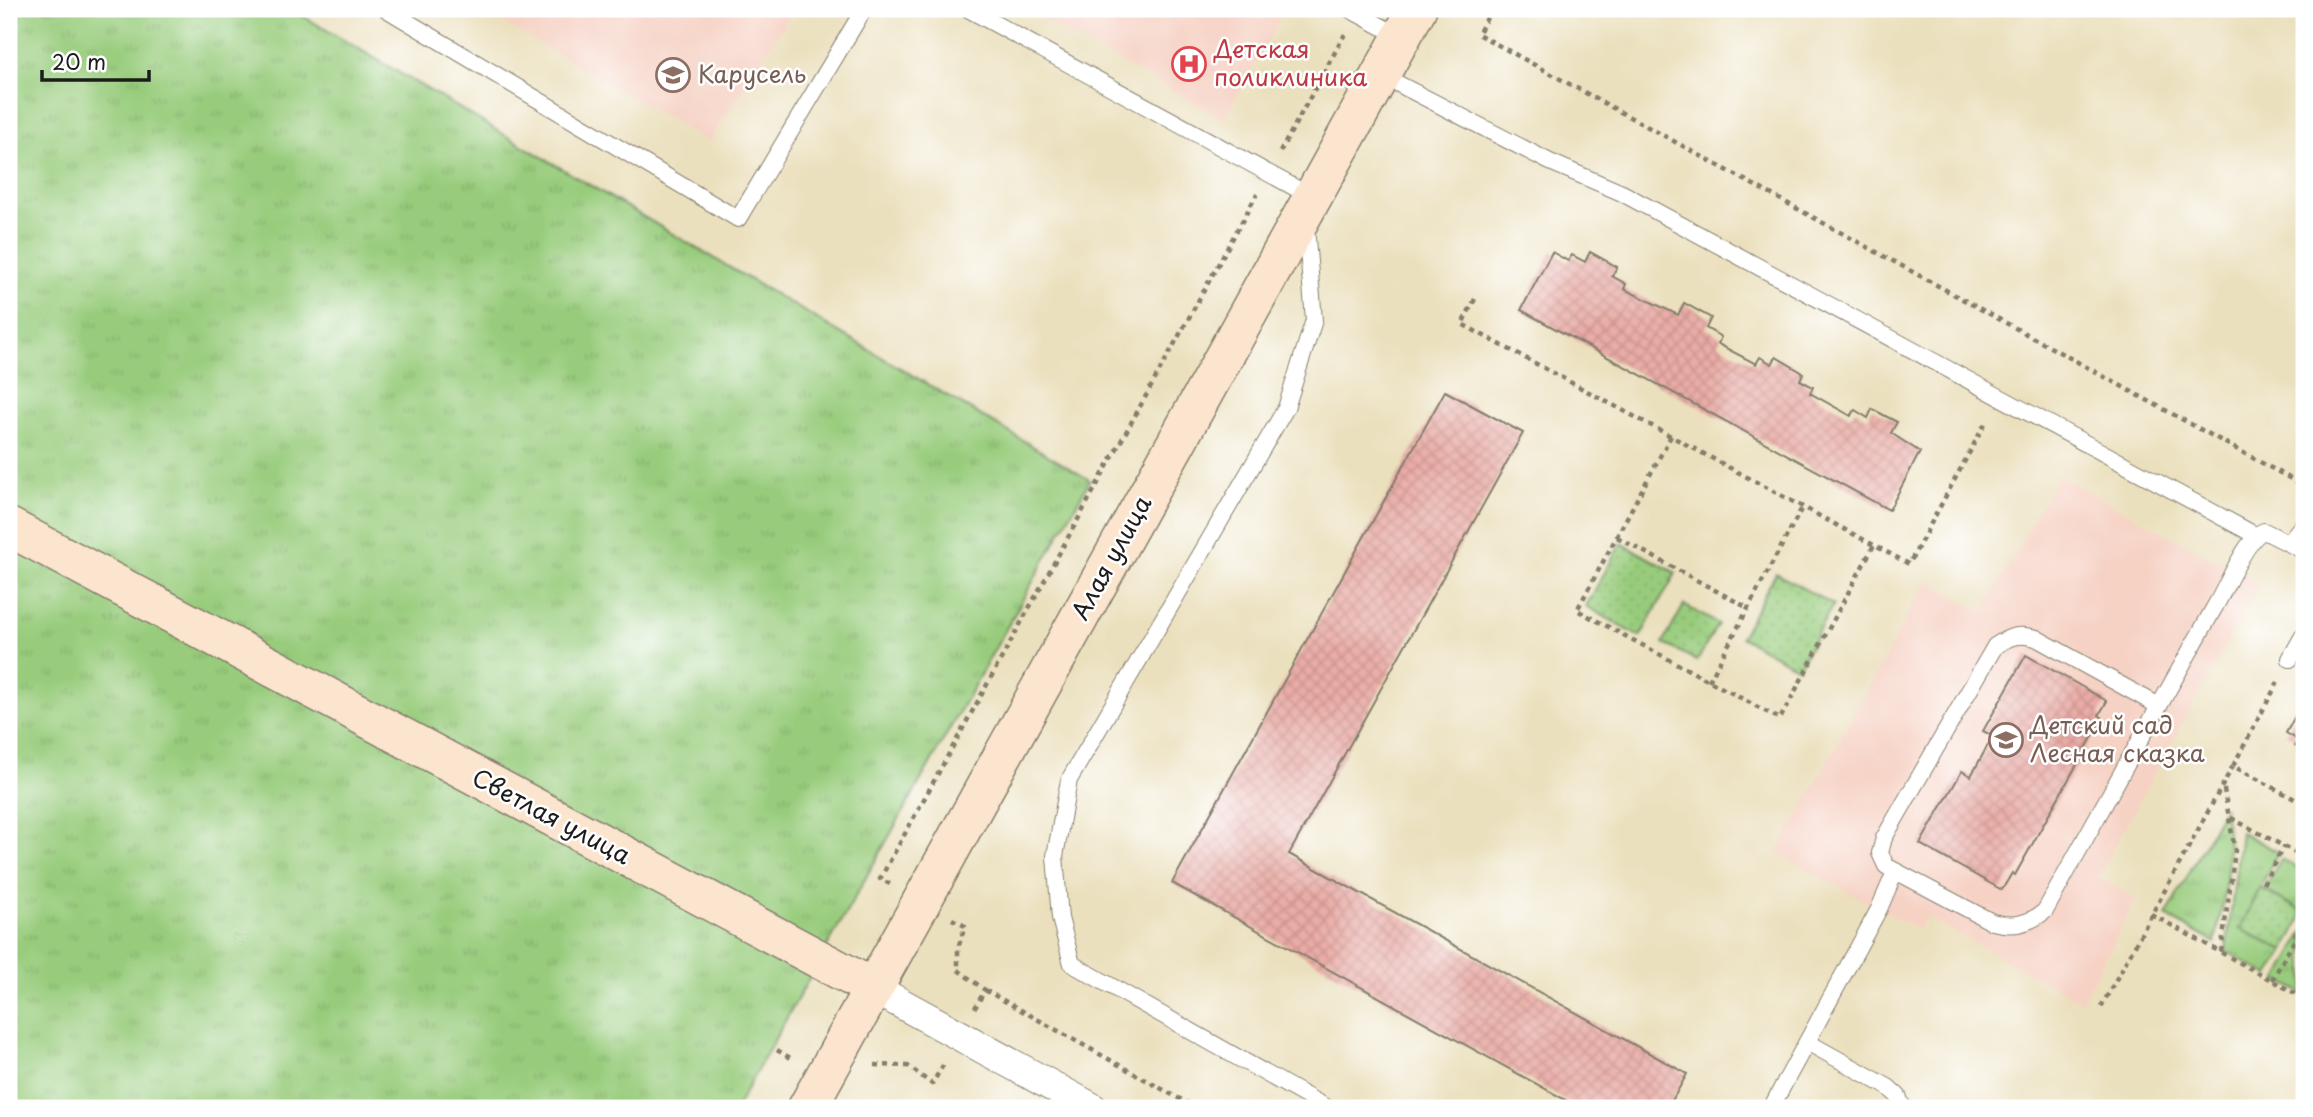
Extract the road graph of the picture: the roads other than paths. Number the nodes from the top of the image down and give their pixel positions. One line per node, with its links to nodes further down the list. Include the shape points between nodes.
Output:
1 (386, 9): 2 (lane, via 738,219)
2 (863, 9)
3 (968, 9): 7 (lane)
4 (1349, 9): 5 (lane)
5 (1409, 23): 6 (main road, Алая улица)
6 (1380, 74): 7 (main road, Алая улица); 10 (lane, via 1550,162 1622,193)
7 (1309, 204): 17 (main road, Алая улица); 21 (lane, via 1314,320 1286,408 1069,780 1055,856 1060,918 1072,964)
8 (2304, 523): 11 (lane)
9 (9, 527): 17 (main road, Светлая улица)
10 (2255, 535): 11 (lane, via 2264,531); 15 (lane)
11 (2288, 543): 12 (lane)
12 (2304, 551)
13 (2304, 634): 14 (lane)
14 (2290, 659)
15 (2159, 706): 16 (lane, via 2045,911 2032,921 2011,926 1992,922); 16 (lane, via 2036,638 2008,637 1995,646 1884,838 1880,853)
16 (1895, 872): 18 (lane)
17 (873, 988): 19 (main road, Алая улица); 20 (street, Светлая улица)
18 (1807, 1042): 22 (lane); 23 (lane, via 1888,1087)
19 (807, 1108)
20 (1092, 1108)
21 (1327, 1108)
22 (1771, 1108)
23 (1903, 1108)

